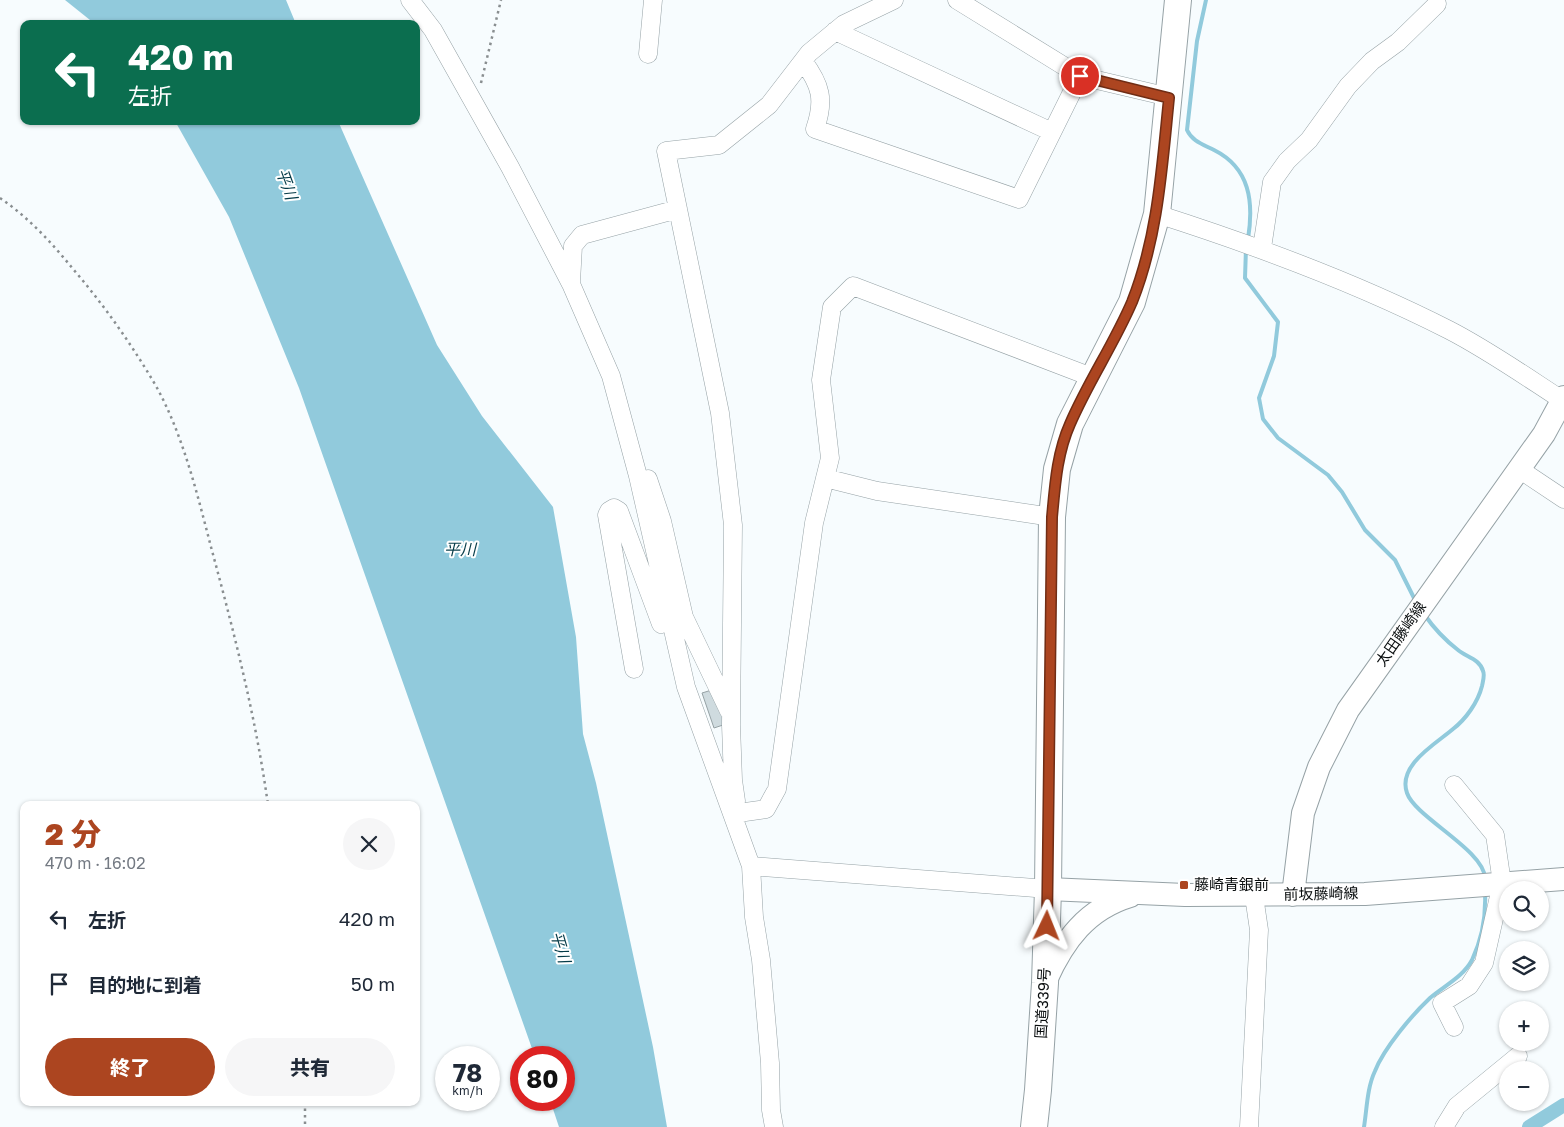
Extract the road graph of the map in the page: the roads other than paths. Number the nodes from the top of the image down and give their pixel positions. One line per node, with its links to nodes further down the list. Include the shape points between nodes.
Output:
1 (410, 0): 16 (street, via 433,30)
2 (653, 0): 8 (street)
3 (894, 0): 7 (street)
4 (957, 0): 10 (street)
5 (1178, 0): 11 (highway, 国道339号)
6 (1436, 4): 15 (street, via 1348,86 1315,133 1287,161 1272,182)
7 (835, 31): 9 (street); 12 (street)
8 (648, 54)
9 (804, 61): 12 (street, via 817,80 821,111 815,129 1019,199); 13 (street, via 769,105 719,145 666,151)
10 (1080, 76): 11 (street); 12 (street)
11 (1169, 98): 14 (highway, 国道339号)
12 (1052, 132)
13 (678, 209): 16 (street, via 582,236 572,246); 26 (street, via 720,413 732,525)
14 (1157, 214): 15 (street); 17 (highway, 国道339号, via 1132,302)
15 (1262, 248): 18 (street, via 1450,330)
16 (571, 284): 19 (street, via 611,376)
17 (1094, 378): 21 (street, via 853,286 832,307 821,380 830,458); 23 (highway, 国道339号, via 1063,444)
18 (1563, 399): 20 (main road, 太田藤崎線, via 1544,434)
19 (634, 462): 25 (street); 26 (street, via 647,474 662,521 684,617)
20 (1519, 469): 22 (street); 36 (main road, 太田藤崎線, via 1348,710 1319,767 1304,813)
21 (824, 478): 23 (street, via 877,490); 28 (street, via 814,523 777,789 766,810)
22 (1564, 498)
23 (1052, 517): 34 (highway, 国道339号)
24 (634, 669): 25 (street, via 607,515 614,508 619,511)
25 (686, 687): 28 (street)
26 (732, 716): 28 (street)
27 (1454, 785): 31 (street, via 1495,835)
28 (737, 817): 29 (street)
29 (751, 866): 34 (street); 42 (street, via 754,917 762,960)
30 (1564, 880): 32 (main road, 前坂藤崎線)
31 (1502, 881)
32 (1543, 881)
33 (1499, 883): 36 (main road, 前坂藤崎線, via 1365,894)
34 (1048, 889): 35 (main road, 前坂藤崎線); 39 (highway, 国道339号)
35 (1135, 894): 37 (main road, 前坂藤崎線); 39 (main road, via 1104,906 1085,920 1064,944)
36 (1293, 895): 37 (main road, 前坂藤崎線)
37 (1254, 896): 44 (street, via 1259,930)
38 (1499, 896): 40 (street, via 1484,963 1469,986 1442,1003)
39 (1045, 983): 43 (highway, 国道339号)
40 (1454, 1028)
41 (1518, 1056): 45 (street, via 1458,1106)
42 (774, 1127)
43 (1034, 1127)
44 (1249, 1127)
45 (1444, 1127)

